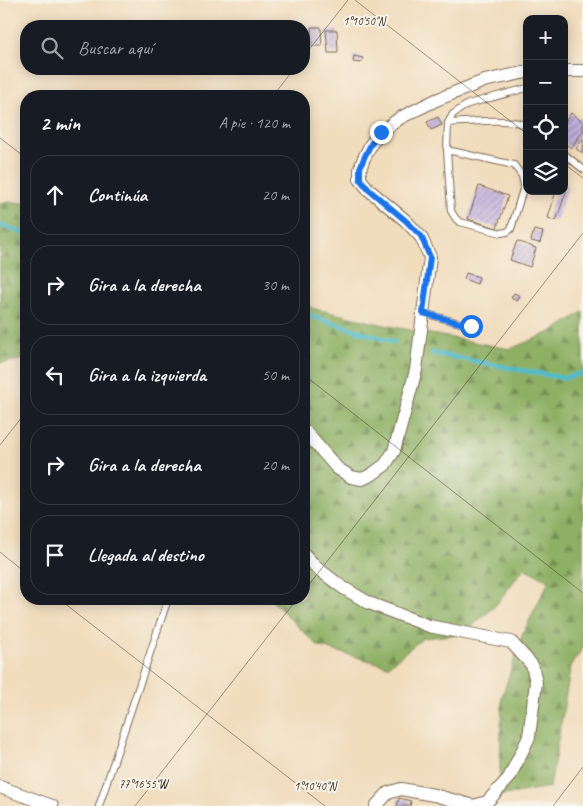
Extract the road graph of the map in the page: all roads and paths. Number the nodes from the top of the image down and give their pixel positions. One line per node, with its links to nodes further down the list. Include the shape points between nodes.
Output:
1 (523, 73): 8 (street, via 484,81 400,118 381,132 364,158 360,179 421,236 430,257)
2 (523, 89): 3 (lane, via 468,104 453,114)
3 (448, 123): 4 (lane); 5 (lane)
4 (523, 123)
5 (447, 150): 5 (lane, via 514,165 524,186 511,229 501,233 456,219 451,212)
6 (568, 157): 7 (lane)
7 (583, 169)
8 (423, 313): 9 (lane); 10 (street, via 416,370 394,451 385,465 371,476 362,479 351,477 337,468)
9 (471, 326)
10 (310, 437)
11 (310, 561): 16 (street, via 329,578 369,603 429,626 511,642 532,665 536,682 529,737 509,778 487,802 474,806 401,790 388,793)
12 (166, 605): 15 (lane)
13 (0, 786): 14 (street)
14 (52, 806)
15 (99, 806)
16 (376, 806)

